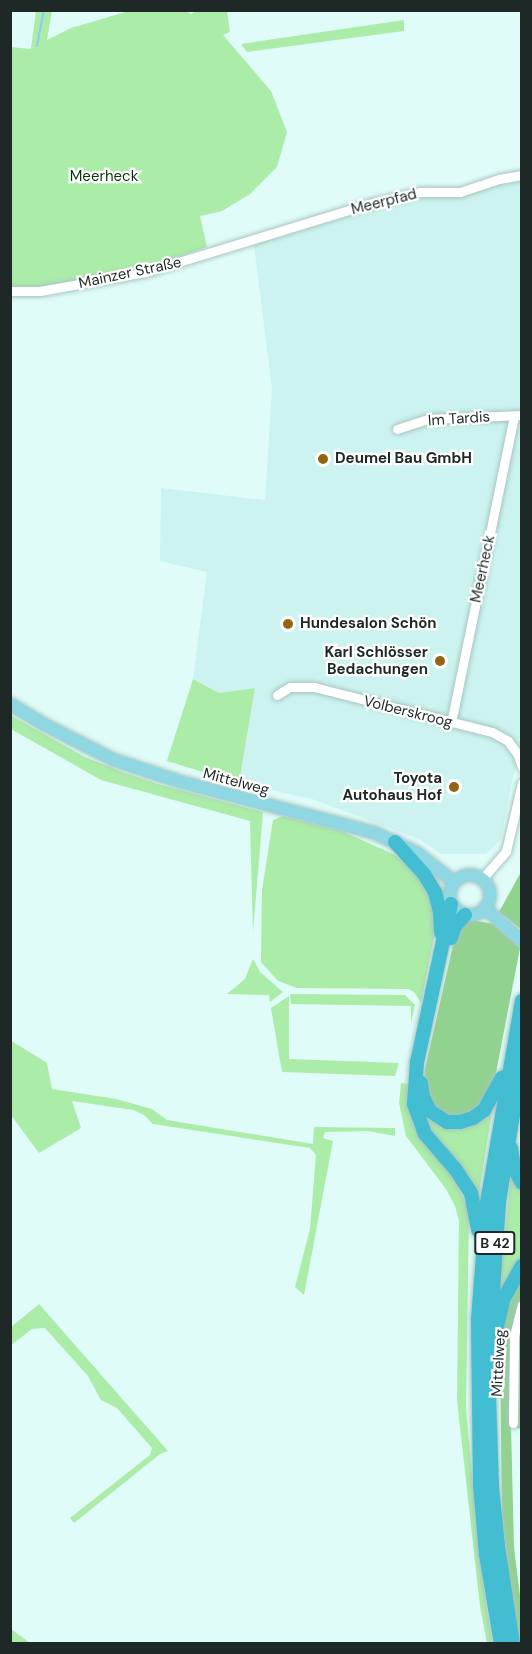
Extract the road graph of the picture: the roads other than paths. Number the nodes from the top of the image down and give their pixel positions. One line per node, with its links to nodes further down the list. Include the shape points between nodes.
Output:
1 (522, 175): 2 (street, Meerpfad, via 460,192 420,192)
2 (248, 243): 3 (street, Mainzer Straße, via 146,272 40,291)
3 (10, 291)
4 (518, 415): 5 (street, Im Tardis, via 428,419); 8 (street, Meerheck)
5 (397, 429)
6 (277, 695): 8 (street, Volberskroog, via 290,687 314,687)
7 (10, 704): 11 (main road, Mittelweg, via 114,760)
8 (451, 723): 9 (street, Volberskroog, via 492,732 508,741)
9 (522, 767)
10 (522, 783): 12 (street, via 506,851)
11 (395, 842): 13 (main road, Mittelweg, via 432,863); 18 (highway, via 435,892 441,919)
12 (482, 879): 13 (main road, via 466,875); 15 (main road, via 490,893)
13 (454, 882): 14 (main road)
14 (451, 904): 16 (main road); 18 (highway)
15 (485, 908): 16 (main road); 17 (main road)
16 (465, 915): 20 (highway, via 453,933 424,1055 421,1089 426,1104 435,1116 447,1122 473,1118 489,1104)
17 (520, 939)
18 (440, 962): 23 (highway, via 417,1062 414,1104 425,1134 471,1193 478,1220)
19 (522, 1001): 20 (highway, B 42)
20 (516, 1061): 21 (highway, B 42); 23 (highway, B 42, via 492,1170)
21 (510, 1123): 22 (highway, via 514,1168); 26 (highway, B 42, via 493,1264)
22 (522, 1183)
23 (481, 1266): 28 (highway, B 42, via 477,1365 479,1465 486,1554)
24 (522, 1266): 26 (highway, via 504,1298)
25 (522, 1305): 27 (street, Mittelweg, via 514,1336)
26 (489, 1364): 29 (highway, B 42, via 495,1522)
27 (513, 1423)
28 (501, 1644)
29 (513, 1644)

